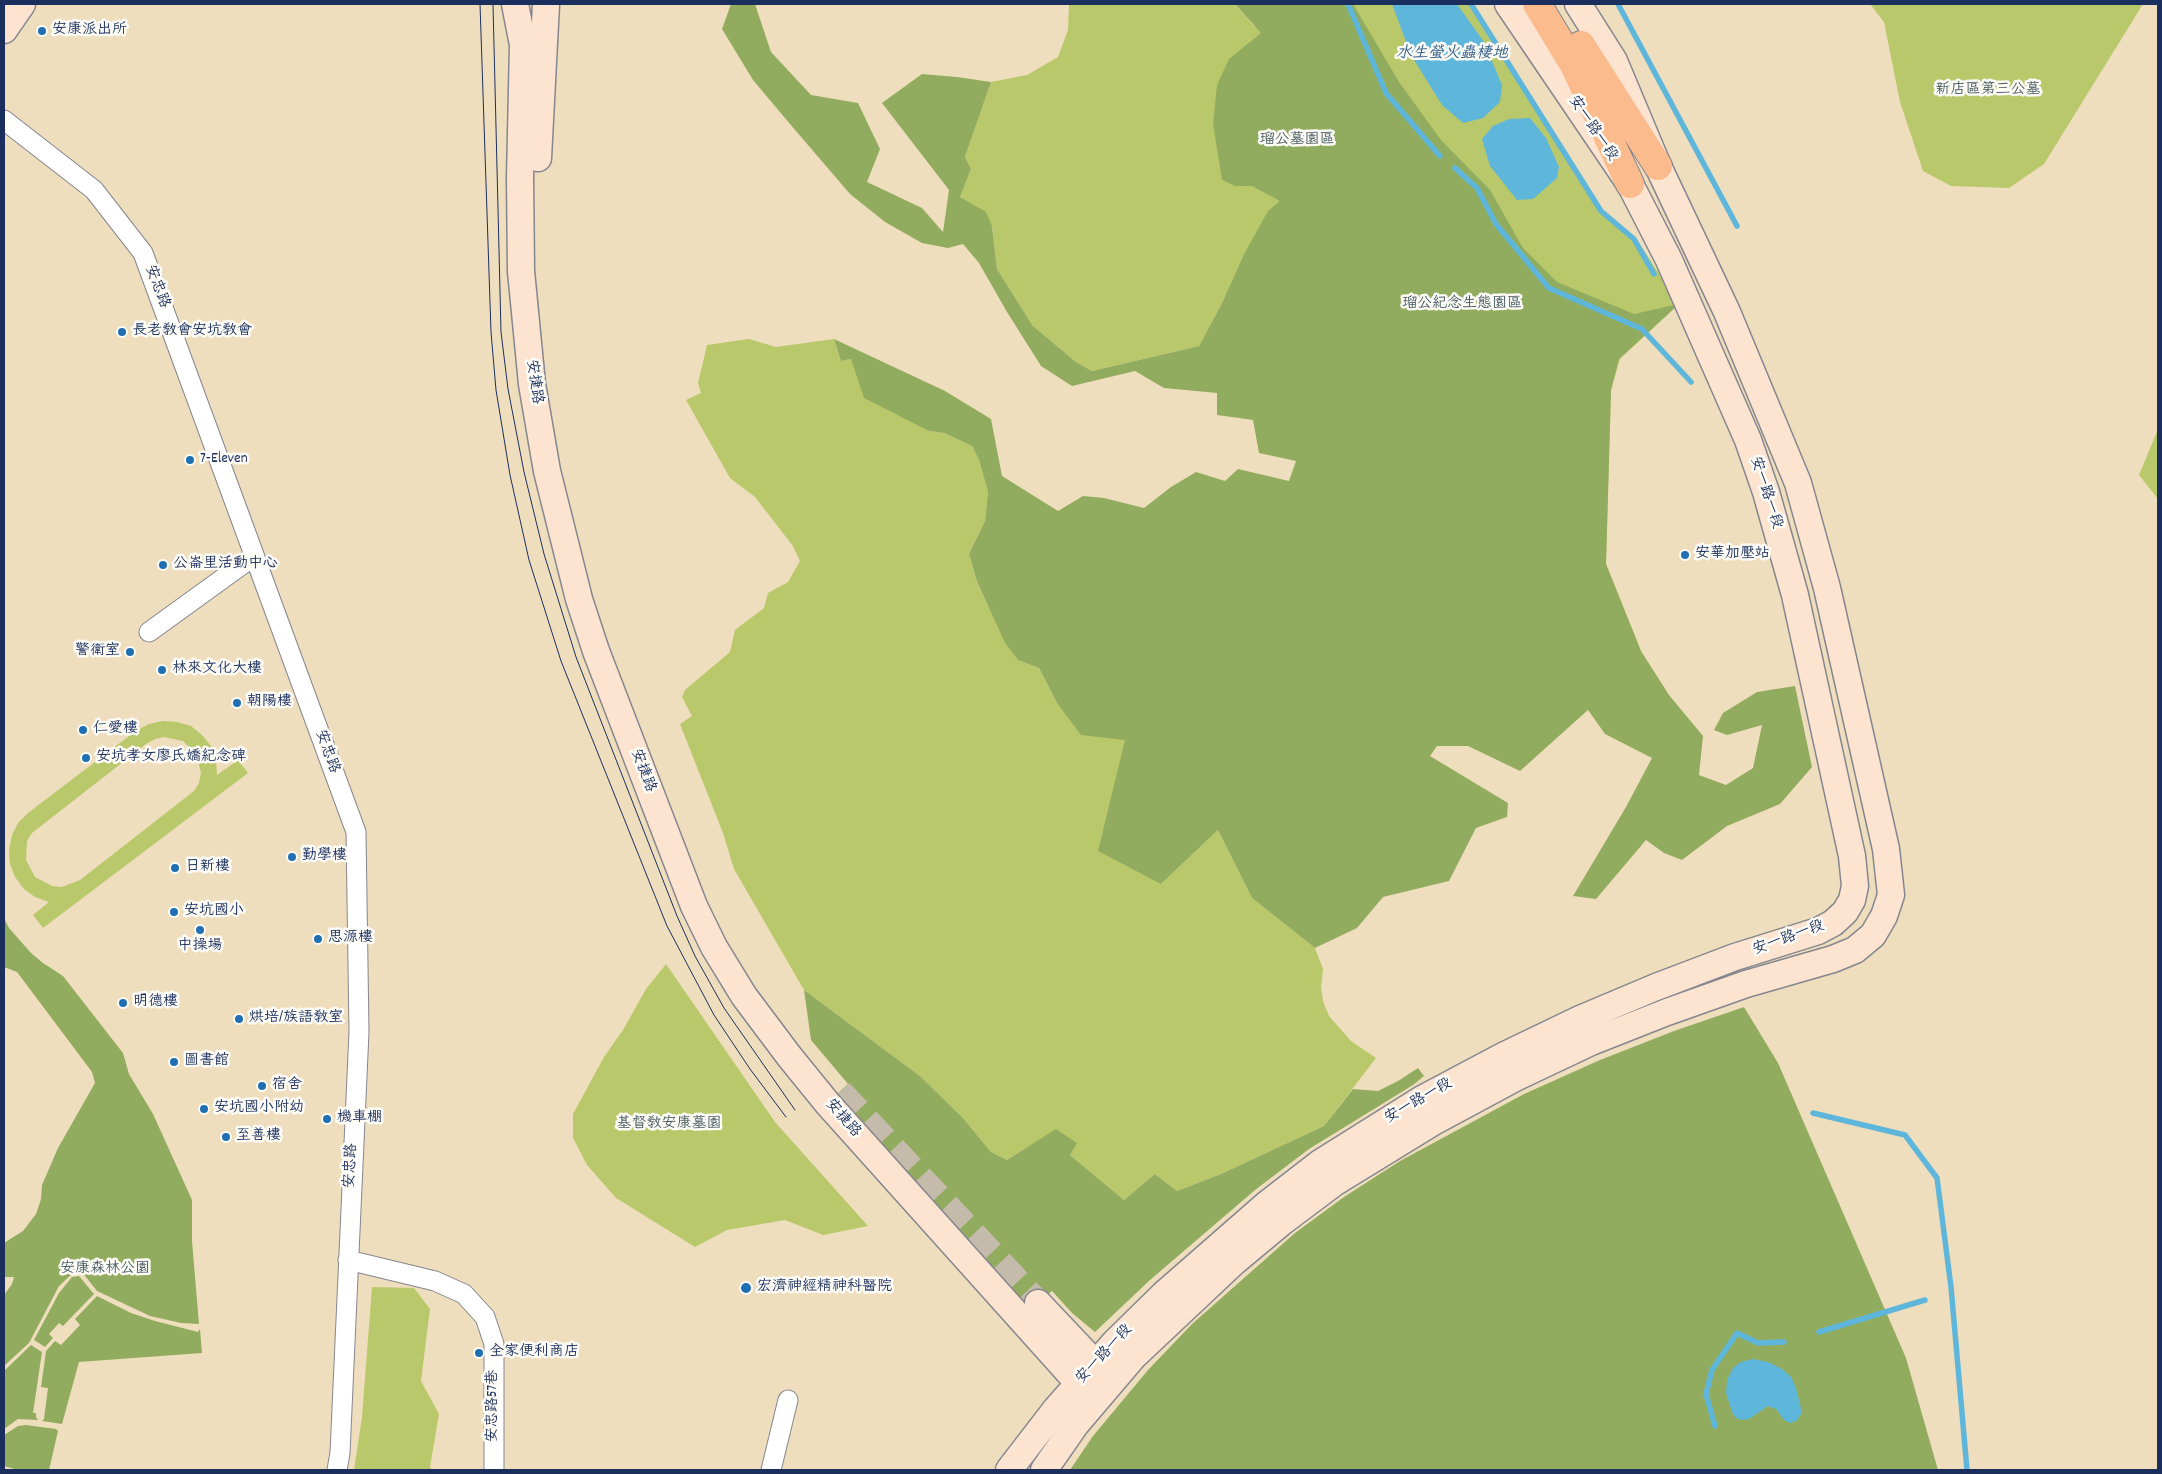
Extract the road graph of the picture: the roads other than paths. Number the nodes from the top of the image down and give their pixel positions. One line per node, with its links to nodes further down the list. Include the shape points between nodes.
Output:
1 (22, 4): 8 (street)
2 (515, 4): 9 (street, 安捷路)
3 (546, 4): 9 (street, 安捷路)
4 (1508, 4): 12 (street, 安一路一段)
5 (1537, 4): 12 (highway, via 1574,65)
6 (1556, 4): 11 (highway)
7 (1578, 4): 11 (street, 安一路一段, via 1614,61)
8 (4, 30)
9 (532, 97): 15 (street, 安捷路, via 520,178 520,271 532,384 547,471 578,598 694,906 744,996)
10 (4, 120): 13 (street, 安忠路, via 94,190 143,253)
11 (1658, 166): 17 (street, 安一路一段, via 1727,312 1798,483 1827,588 1886,849 1891,895 1873,935 1855,950 1728,990 1591,1042 1515,1078)
12 (1630, 184): 17 (street, 安一路一段, via 1673,268 1748,440 1766,492 1795,596 1852,856 1855,886 1852,900 1833,923 1818,930 1665,984 1580,1019 1503,1056)
13 (254, 556): 14 (street); 18 (street, 安忠路, via 356,832 359,1032)
14 (149, 632)
15 (795, 1051): 16 (street, 安捷路); 21 (street, 安捷路, via 828,1104)
16 (840, 1092)
17 (1428, 1110): 20 (street, 安一路一段, via 1320,1163 1266,1204 1164,1294)
18 (348, 1260): 23 (street, 安忠路); 24 (street, 安忠路57巷, via 435,1280 464,1294 485,1316 494,1344)
19 (1038, 1303): 20 (street)
20 (1104, 1373): 21 (street, 安一路一段)
21 (1087, 1393): 26 (street, 安一路一段, via 1056,1409); 27 (street, 安一路一段, via 1076,1424)
22 (788, 1400): 25 (street)
23 (337, 1470)
24 (494, 1470)
25 (771, 1470)
26 (1009, 1470)
27 (1044, 1470)

